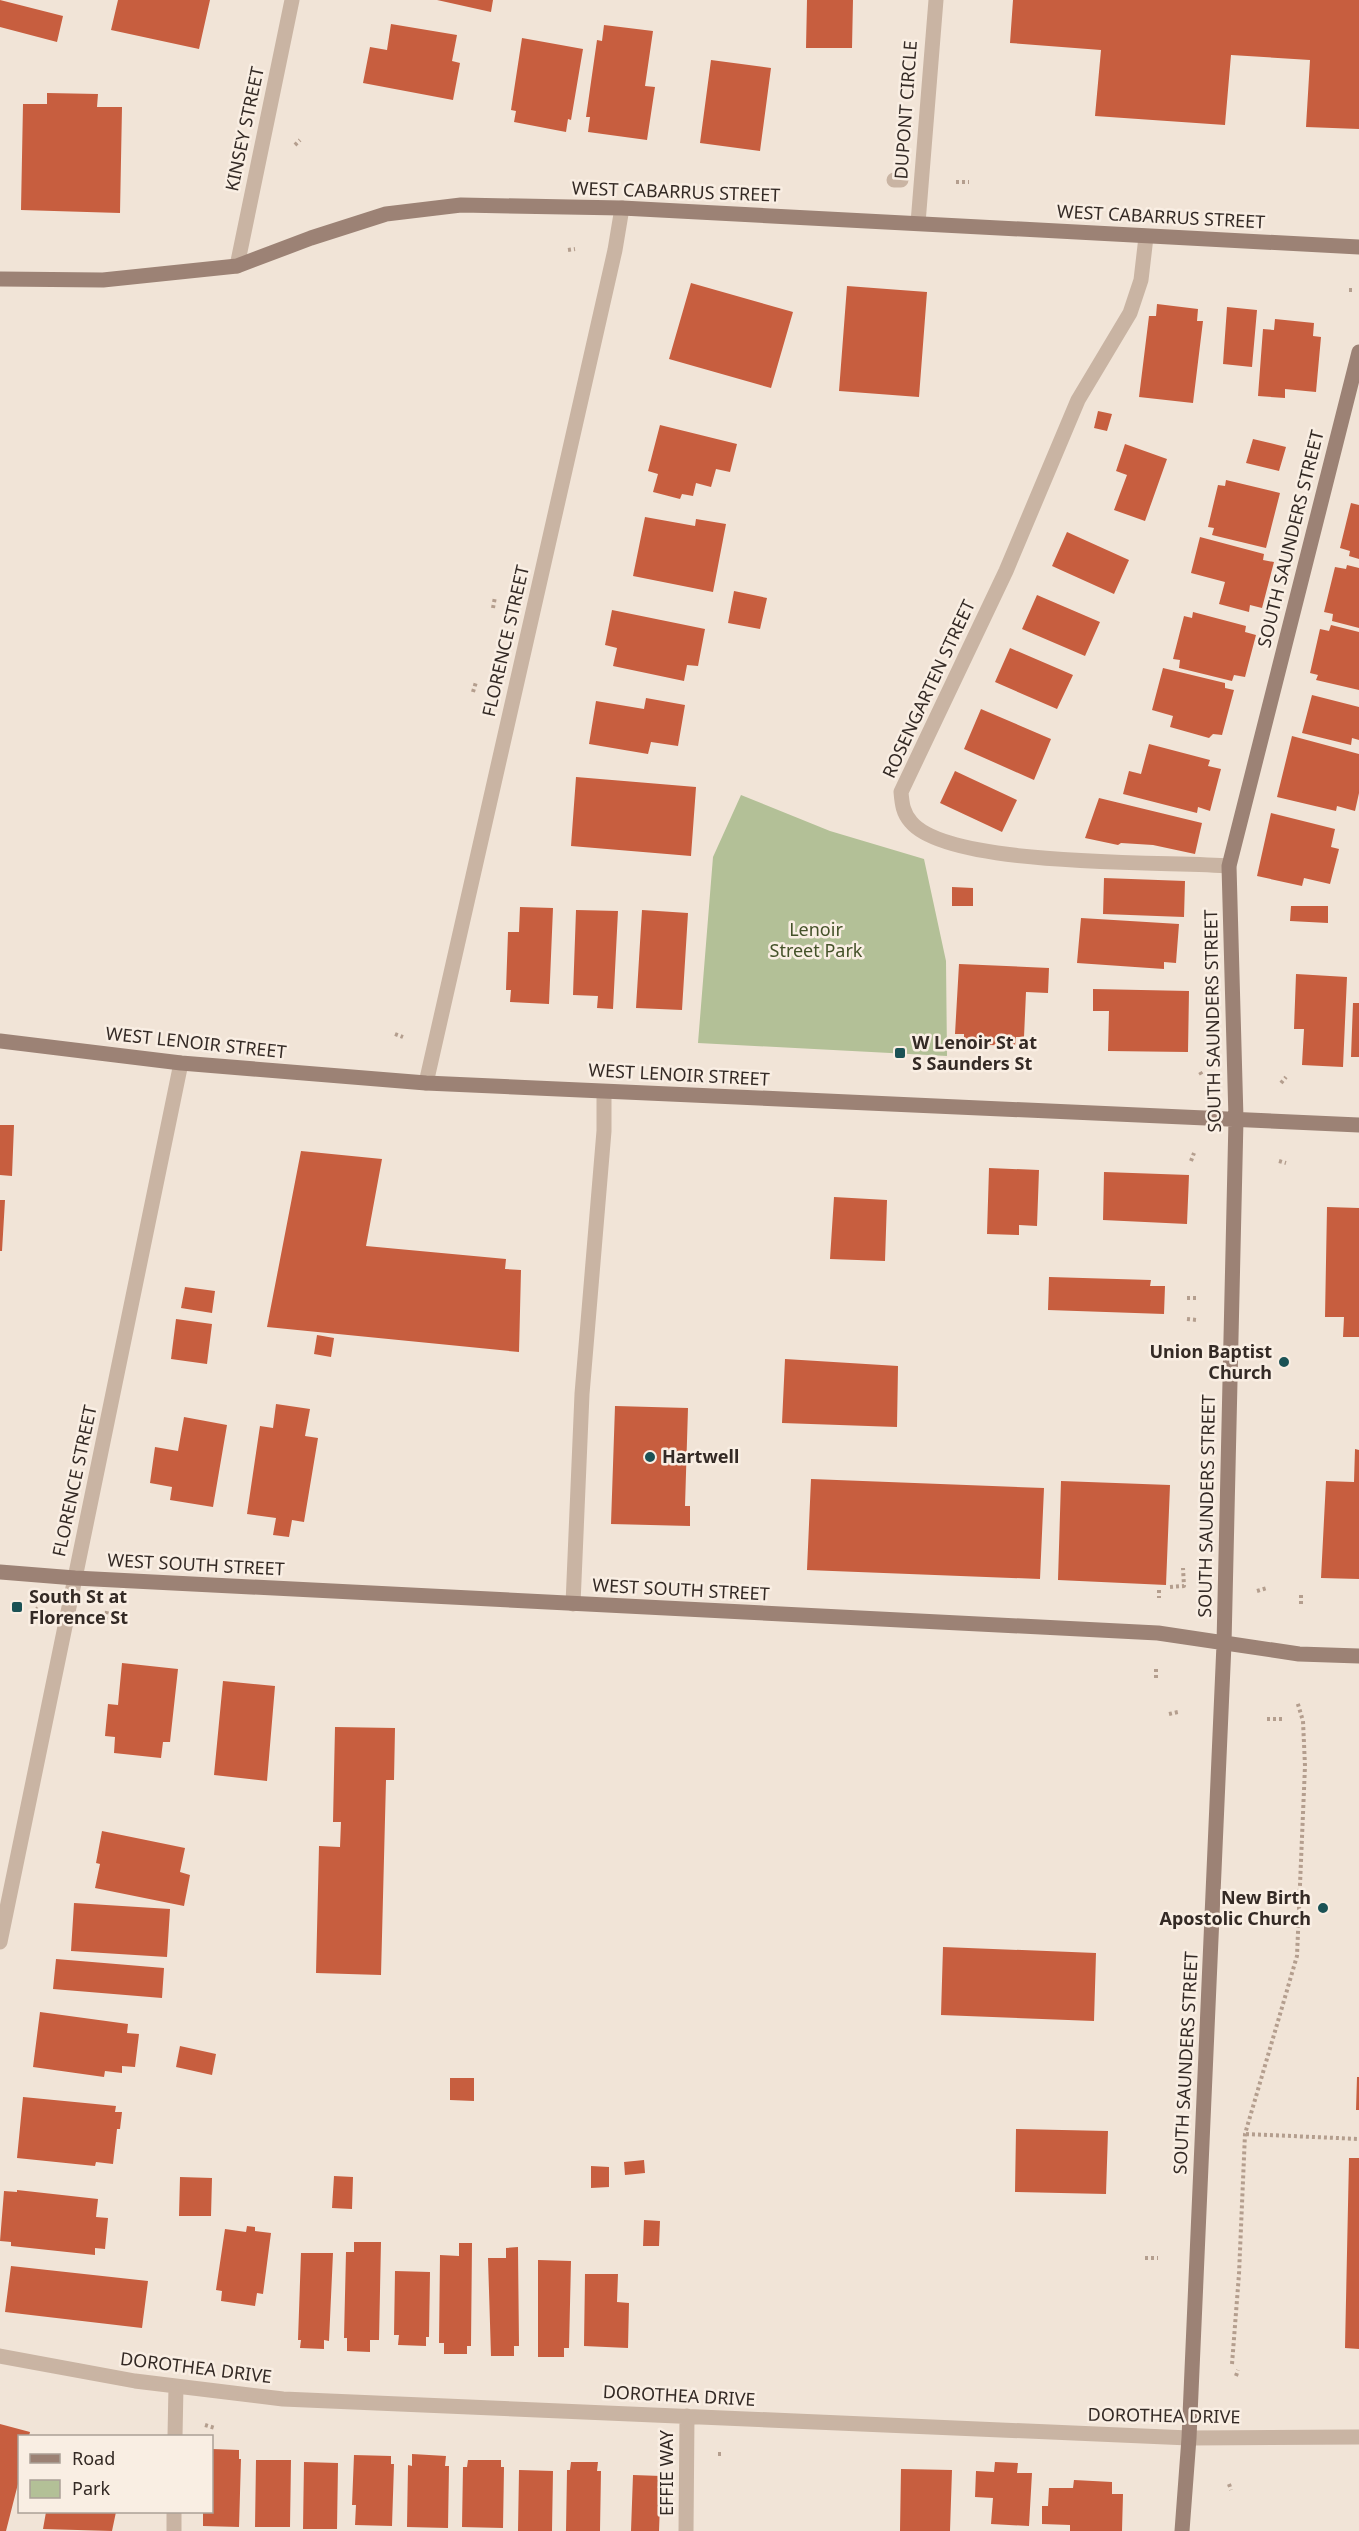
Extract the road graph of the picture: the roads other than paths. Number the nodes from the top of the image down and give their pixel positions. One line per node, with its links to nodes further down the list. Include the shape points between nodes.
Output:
1 (292, 0): 7 (street, KINSEY STREET)
2 (936, 0): 4 (street, DUPONT CIRCLE)
3 (622, 208): 4 (street, WEST CABARRUS STREET); 7 (street, WEST CABARRUS STREET, via 461,205 386,214); 13 (street, FLORENCE STREET)
4 (918, 223): 5 (street, WEST CABARRUS STREET)
5 (1146, 237): 6 (street, WEST CABARRUS STREET); 10 (street, ROSENGARTEN STREET, via 1141,280 1130,313 1078,399 1006,571 901,792 903,810 924,833 973,850 1038,858)
6 (1359, 247)
7 (237, 266): 8 (street, WEST CABARRUS STREET, via 103,280)
8 (0, 279)
9 (1359, 352): 10 (street, SOUTH SAUNDERS STREET)
10 (1229, 866): 15 (street, SOUTH SAUNDERS STREET)
11 (0, 1041): 12 (street, WEST LENOIR STREET)
12 (181, 1063): 13 (street, WEST LENOIR STREET); 18 (street, FLORENCE STREET)
13 (426, 1083): 14 (street, WEST LENOIR STREET)
14 (604, 1092): 15 (street, WEST LENOIR STREET); 19 (street, via 582,1394)
15 (1236, 1119): 16 (street, WEST LENOIR STREET); 20 (street, SOUTH SAUNDERS STREET)
16 (1359, 1125)
17 (0, 1572): 18 (street, WEST SOUTH STREET)
18 (75, 1578): 19 (street, WEST SOUTH STREET); 22 (street, FLORENCE STREET)
19 (573, 1604): 20 (street, WEST SOUTH STREET, via 1158,1633)
20 (1224, 1644): 21 (street, WEST SOUTH STREET, via 1299,1654); 28 (street, SOUTH SAUNDERS STREET)
21 (1359, 1656)
22 (0, 1942)
23 (0, 2356): 24 (street, DOROTHEA DRIVE)
24 (176, 2386): 25 (street, DOROTHEA DRIVE, via 283,2398); 26 (street)
25 (687, 2416): 28 (street, DOROTHEA DRIVE); 31 (street, EFFIE WAY)
26 (175, 2435)
27 (1359, 2437): 28 (street, DOROTHEA DRIVE)
28 (1189, 2438): 32 (street, SOUTH SAUNDERS STREET)
29 (174, 2513): 30 (street)
30 (174, 2531)
31 (686, 2531)
32 (1182, 2531)

